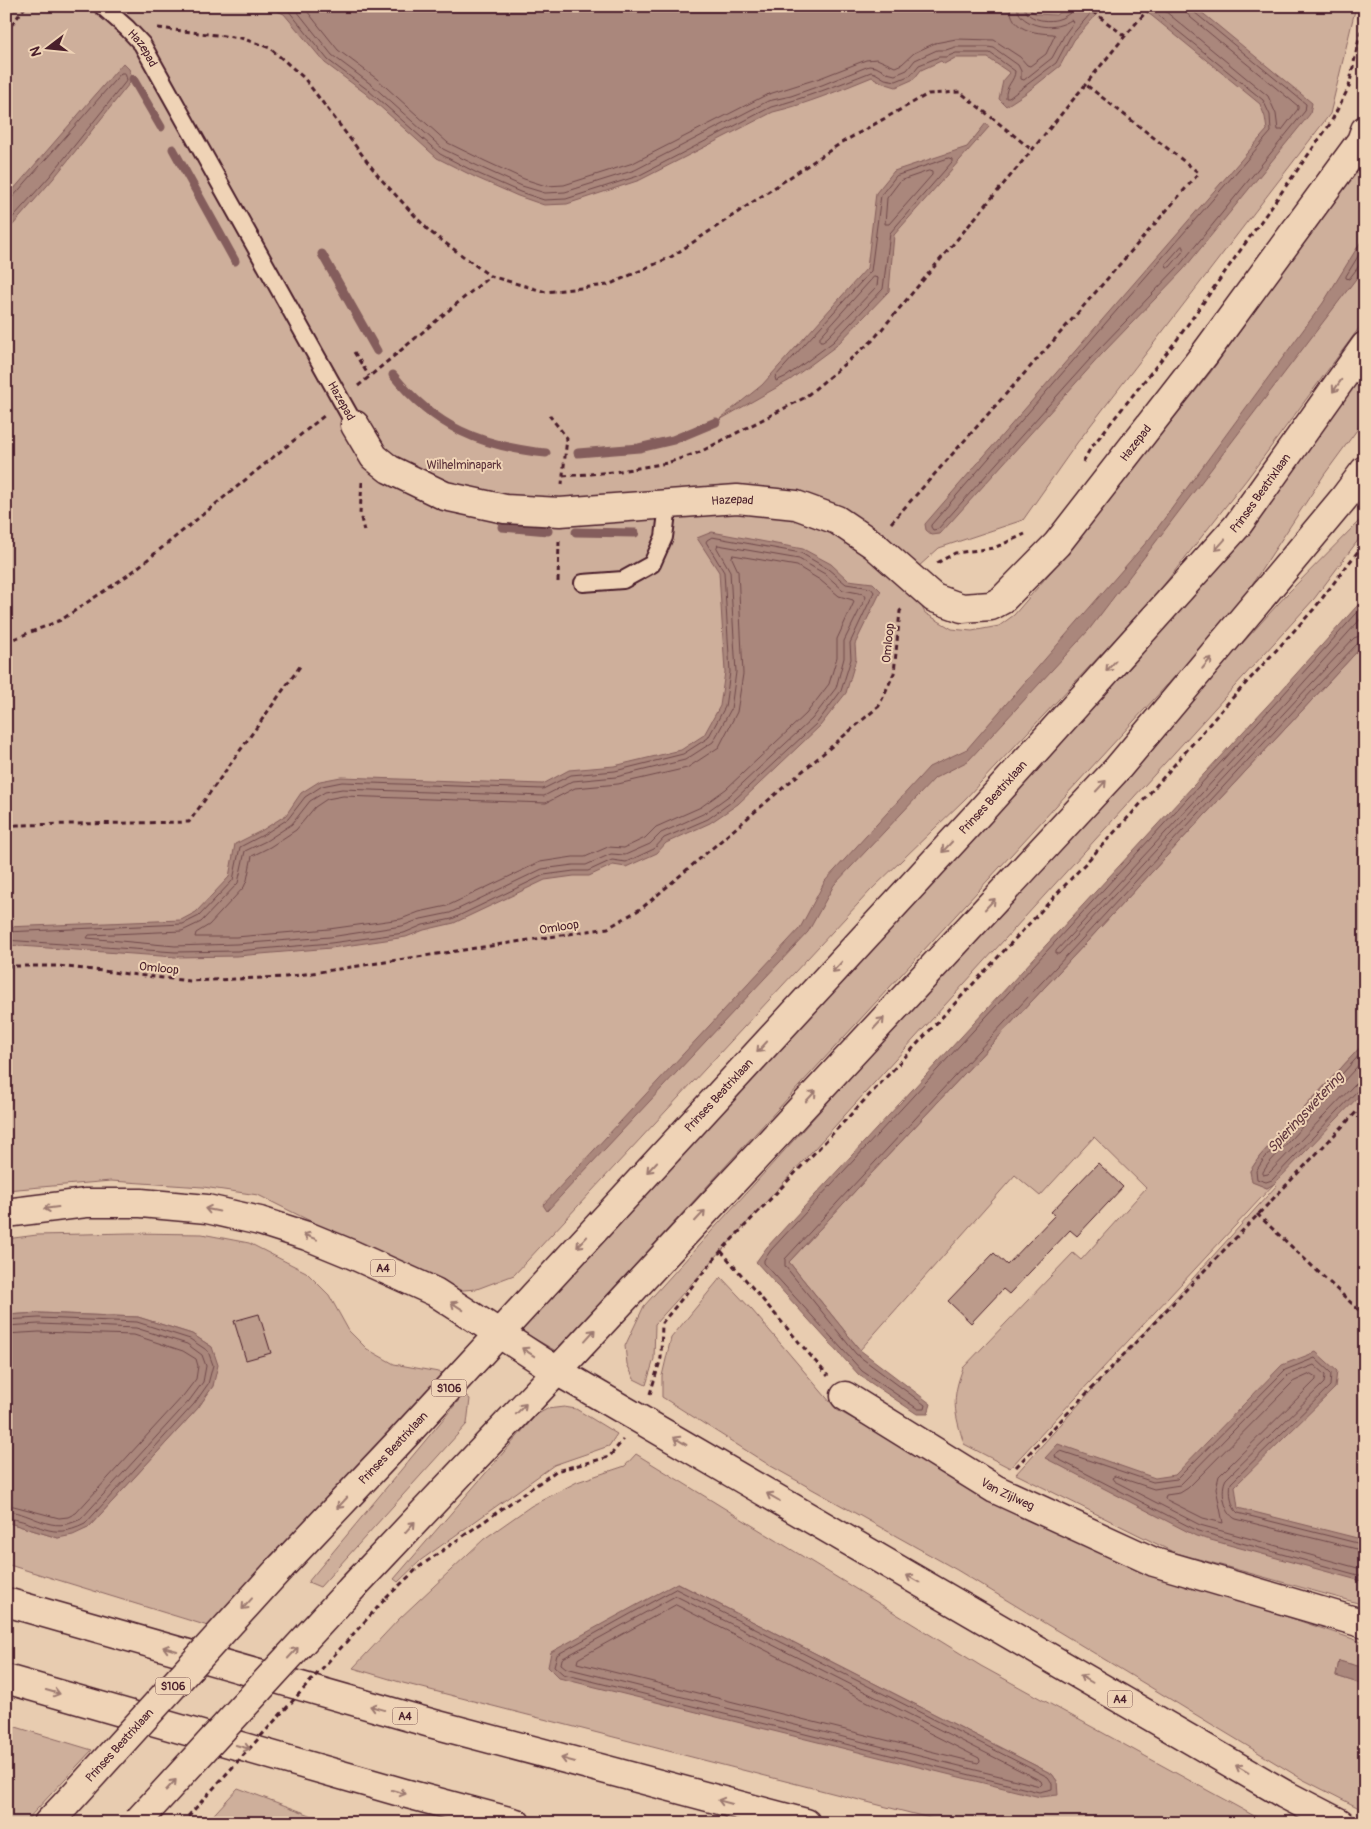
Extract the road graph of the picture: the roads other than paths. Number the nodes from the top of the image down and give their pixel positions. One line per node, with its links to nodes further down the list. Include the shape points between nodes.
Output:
1 (102, 6): 4 (lane, Hazepad, via 142,44)
2 (1365, 130): 6 (main road, Hazepad, via 1361,141 1199,362 1057,544 1002,600 991,606 962,608 934,598 874,545 837,520 796,504 737,499)
3 (1365, 346): 9 (main road, Prinses Beatrixlaan, one-way to 9, via 1237,526 980,812)
4 (356, 425): 6 (main road, Hazepad, via 374,457 389,470 445,496 505,509 560,512)
5 (1365, 470): 10 (main road, one-way to 5, via 1118,768)
6 (668, 505): 7 (lane, via 664,537 652,564 623,580)
7 (583, 583)
8 (6, 1213): 9 (main road, A4, one-way to 8, via 435,1292 342,1250 260,1221 208,1209 141,1203 86,1203)
9 (498, 1333): 10 (main road, A4, one-way to 9); 16 (main road, Prinses Beatrixlaan / S106, one-way to 16, bridge)
10 (557, 1371): 15 (main road, one-way to 10, bridge); 19 (main road, A4, one-way to 10, via 1284,1794)
11 (845, 1396): 13 (main road, Van Zijlweg, via 995,1489 1154,1562)
12 (6, 1602): 18 (main road, A4, one-way to 12, via 434,1724)
13 (1365, 1624)
14 (6, 1679): 17 (main road, one-way to 17)
15 (138, 1822)
16 (48, 1823)
17 (516, 1823)
18 (806, 1823)
19 (1340, 1823)

